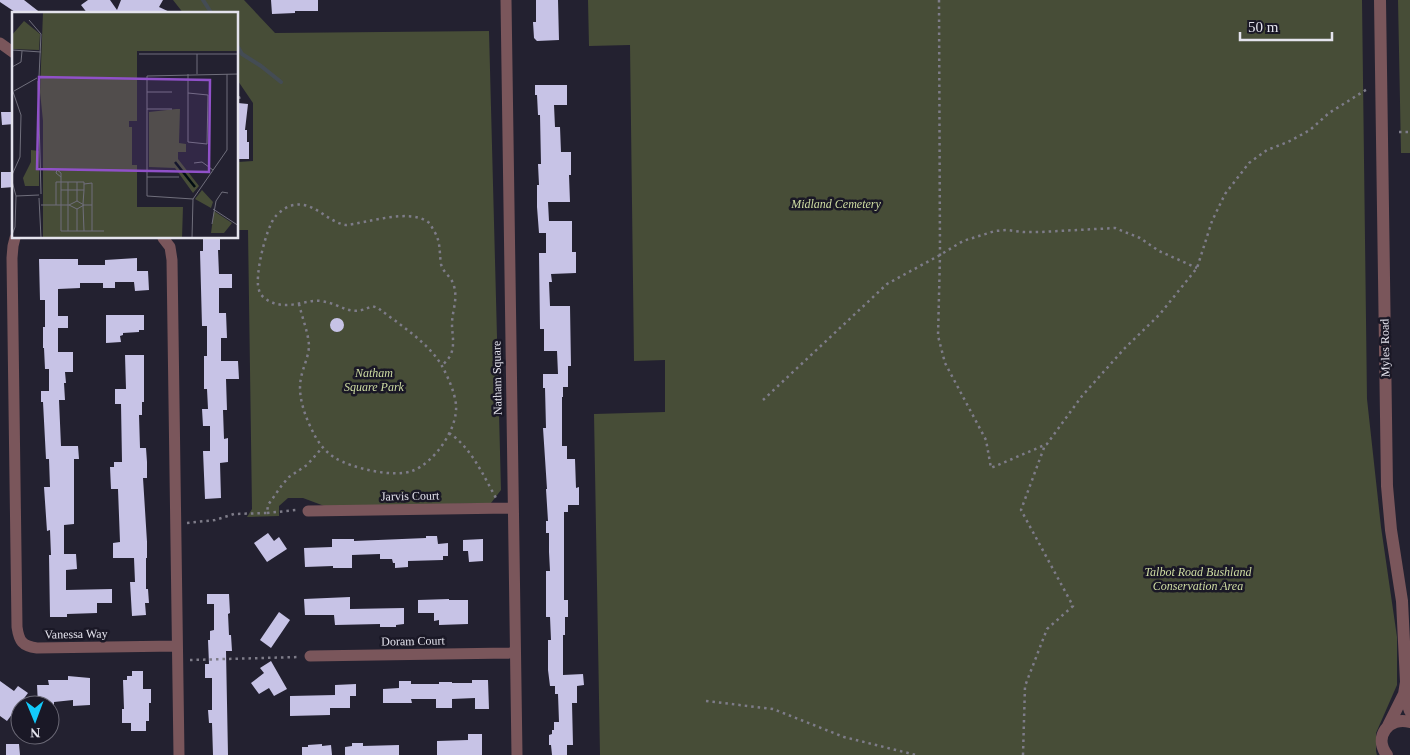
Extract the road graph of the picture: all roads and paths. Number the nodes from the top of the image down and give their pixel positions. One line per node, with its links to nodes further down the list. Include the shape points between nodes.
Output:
1 (506, 0): 22 (street, Natham Square)
2 (940, 0): 13 (path)
3 (1380, 0): 6 (street, Myles Road)
4 (0, 43): 5 (street)
5 (12, 52)
6 (1380, 81): 14 (path, via 1329,113 1310,130 1267,150 1249,163 1218,207); 30 (street, Myles Road, via 1387,477 1402,601)
7 (244, 96): 8 (path)
8 (239, 98)
9 (1398, 132): 10 (path)
10 (1410, 132)
11 (15, 239): 26 (street, Vanessa Way, via 12,258 18,636 28,647 37,648)
12 (164, 239): 25 (street, via 170,247 172,260)
13 (940, 255): 14 (path, via 963,241 995,231 1115,228); 17 (path, via 887,284); 19 (path, via 938,336 945,363 986,440 991,468)
14 (1197, 268): 19 (path, via 1160,314 1082,396)
15 (299, 304): 16 (path, via 321,301 354,311 372,306 378,308 427,347); 16 (path, via 273,303 259,290 260,260 270,227 280,212 295,205 311,207 346,225 388,216 429,222 440,242 443,271 453,282 456,292 452,349); 20 (path, via 309,346 300,382 302,404)
16 (442, 366): 18 (path, via 456,406)
17 (763, 400)
18 (449, 433): 20 (path, via 434,456 416,469 402,473 356,466); 21 (path, via 470,455)
19 (1045, 444): 38 (path, via 1021,510 1072,606 1047,629 1025,686)
20 (322, 448): 24 (path, via 282,485 268,505)
21 (496, 498)
22 (513, 508): 23 (street, Jarvis Court); 27 (street, Natham Square)
23 (308, 511): 24 (path)
24 (267, 513): 25 (path, via 234,514 215,520)
25 (175, 524): 26 (street)
26 (177, 646): 29 (street)
27 (515, 653): 28 (street, Doram Court); 36 (street, Natham Square)
28 (310, 656): 29 (path)
29 (178, 659): 35 (street)
30 (1404, 694): 32 (street, Myles Road); 34 (street, Myles Road)
31 (706, 702): 37 (path, via 773,709 844,737)
32 (1410, 711)
33 (1410, 722): 34 (street, via 1398,721)
34 (1388, 726): 39 (street, Myles Road, via 1382,738)
35 (179, 755)
36 (517, 755)
37 (916, 755)
38 (1023, 755)
39 (1387, 755)

